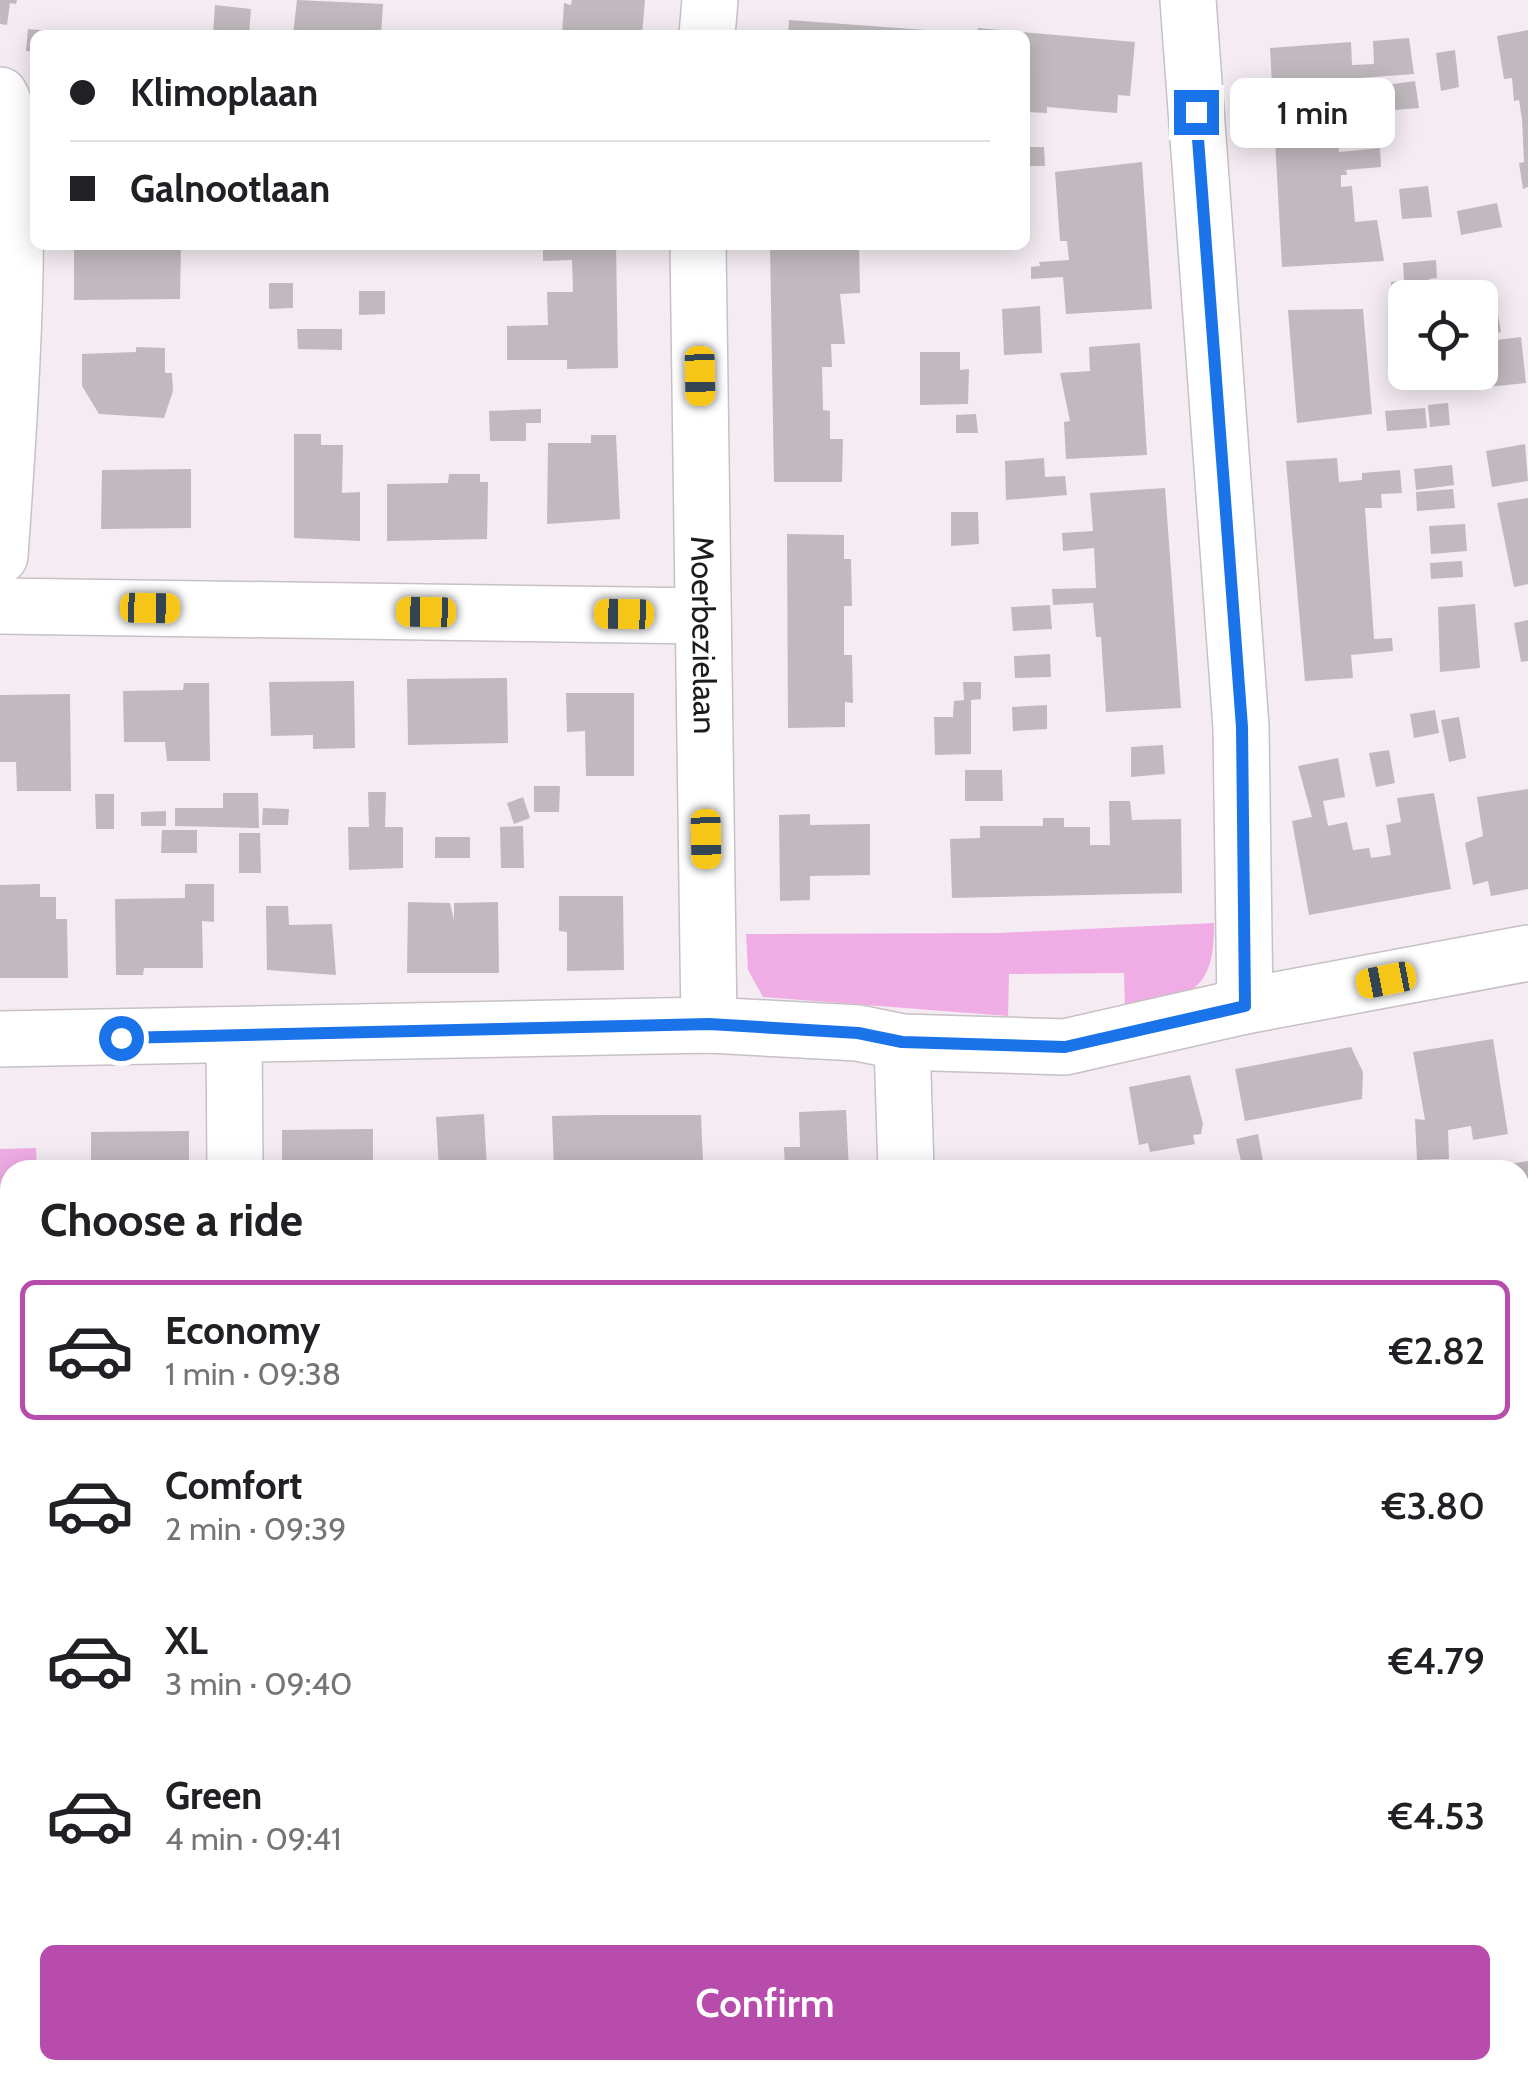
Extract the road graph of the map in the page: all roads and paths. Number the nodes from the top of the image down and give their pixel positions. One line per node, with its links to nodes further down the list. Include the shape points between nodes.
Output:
1 (710, 0): 3 (street)
2 (1188, 0): 11 (street, via 1242,727)
3 (707, 30)
4 (0, 94): 6 (street, via 12,132)
5 (698, 250): 9 (street, Moerbezielaan)
6 (5, 393): 7 (street)
7 (0, 556)
8 (0, 606): 9 (street)
9 (703, 616): 12 (street, Moerbezielaan)
10 (1528, 953): 11 (street)
11 (1245, 1006): 15 (street, via 1065,1047)
12 (709, 1024): 13 (street); 15 (street)
13 (234, 1035): 14 (street); 16 (street)
14 (0, 1039)
15 (902, 1042): 17 (street)
16 (236, 1160)
17 (906, 1160)

